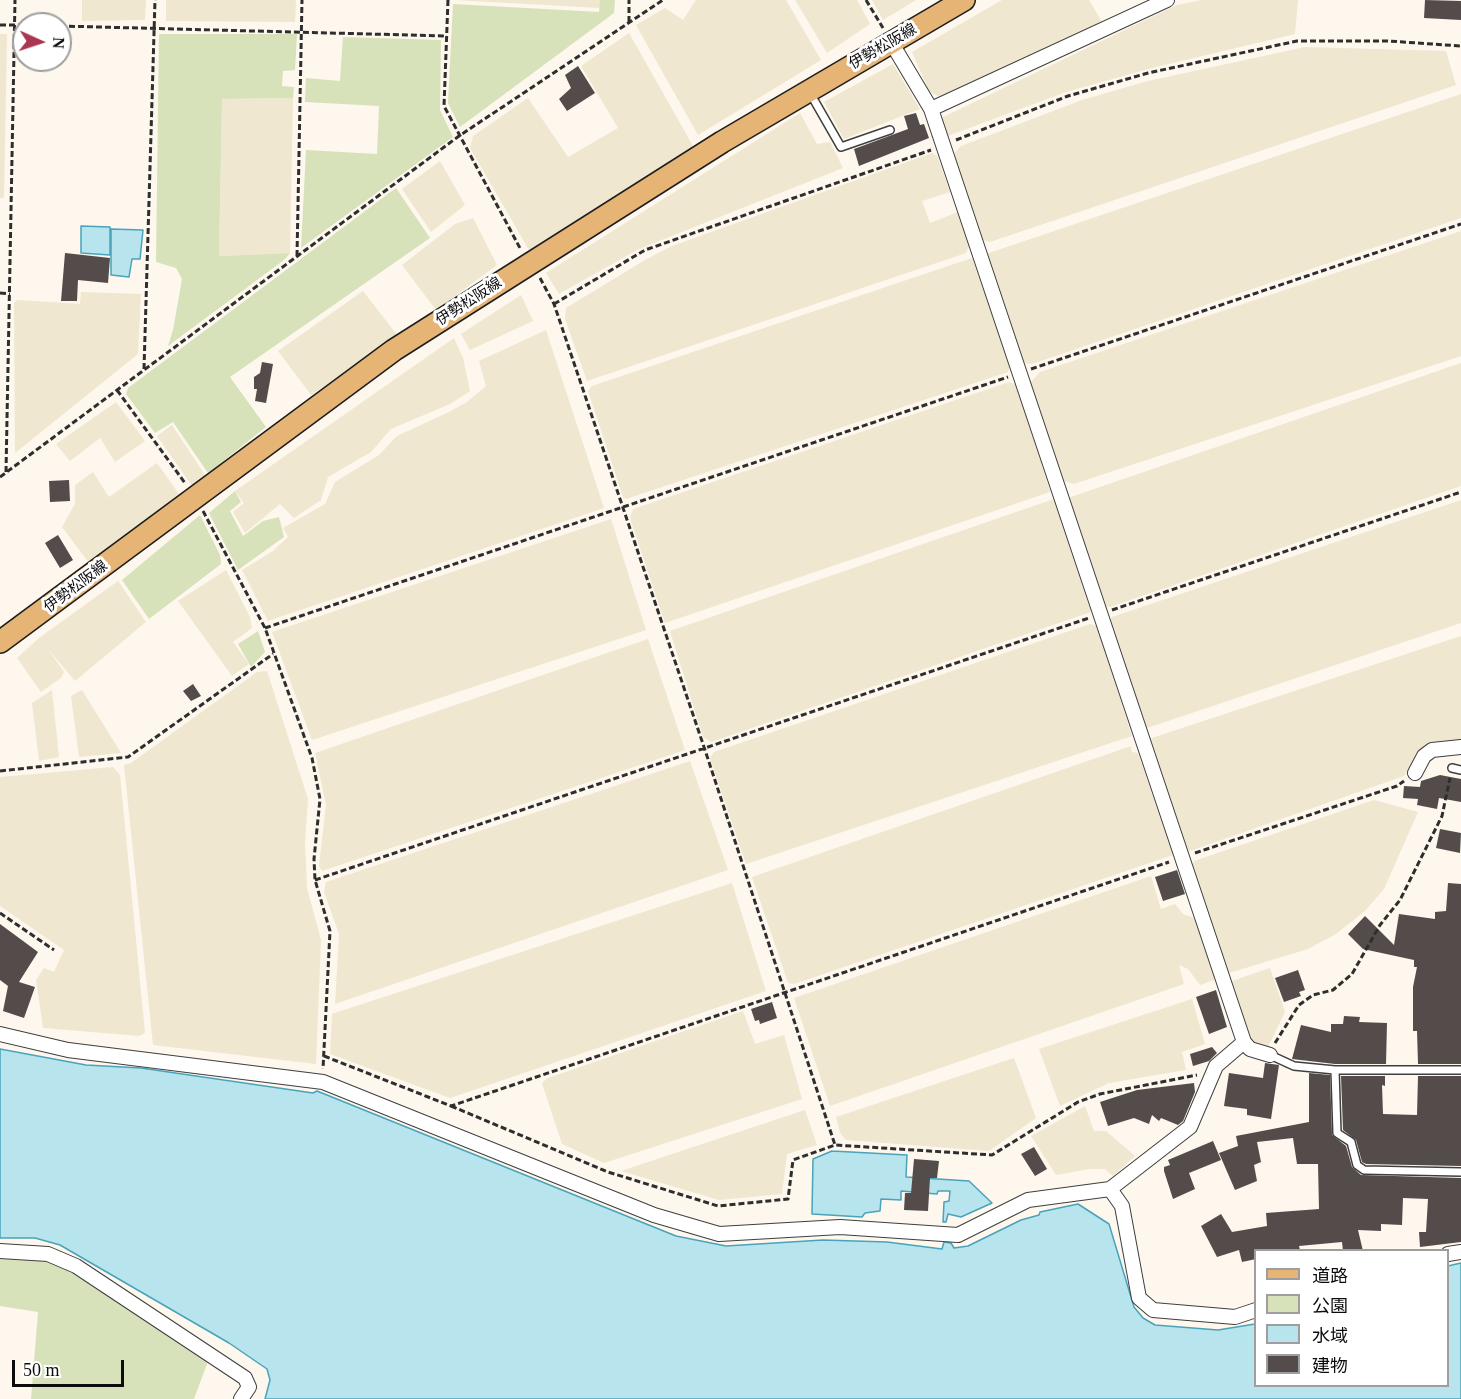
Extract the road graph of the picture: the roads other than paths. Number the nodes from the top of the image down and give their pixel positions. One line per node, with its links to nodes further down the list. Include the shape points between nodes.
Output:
1 (964, 0): 3 (main road, 伊勢松阪線)
2 (1167, 0): 5 (street)
3 (891, 42): 4 (main road, 伊勢松阪線); 5 (street)
4 (808, 90): 6 (lane, via 841,147); 7 (main road, 伊勢松阪線, via 394,350)
5 (931, 109): 13 (street)
6 (890, 129)
7 (0, 642)
8 (1461, 747): 11 (street, via 1432,750)
9 (1452, 768): 10 (lane)
10 (1461, 770)
11 (1415, 773)
12 (0, 1034): 18 (street, via 68,1050 323,1082 654,1215 719,1234 840,1227 958,1235 1028,1200)
13 (1244, 1042): 14 (street, via 1250,1049); 18 (street, via 1216,1066 1190,1127)
14 (1269, 1055): 15 (lane, via 1294,1066)
15 (1335, 1070): 16 (lane); 17 (lane, via 1337,1133 1352,1142 1358,1165 1364,1170)
16 (1461, 1070)
17 (1461, 1172)
18 (1110, 1189): 20 (street, via 1122,1206 1139,1298 1153,1310 1234,1317)
19 (0, 1251): 21 (street, via 48,1254 76,1266 245,1377 249,1387)
20 (1254, 1311)
21 (241, 1399)

